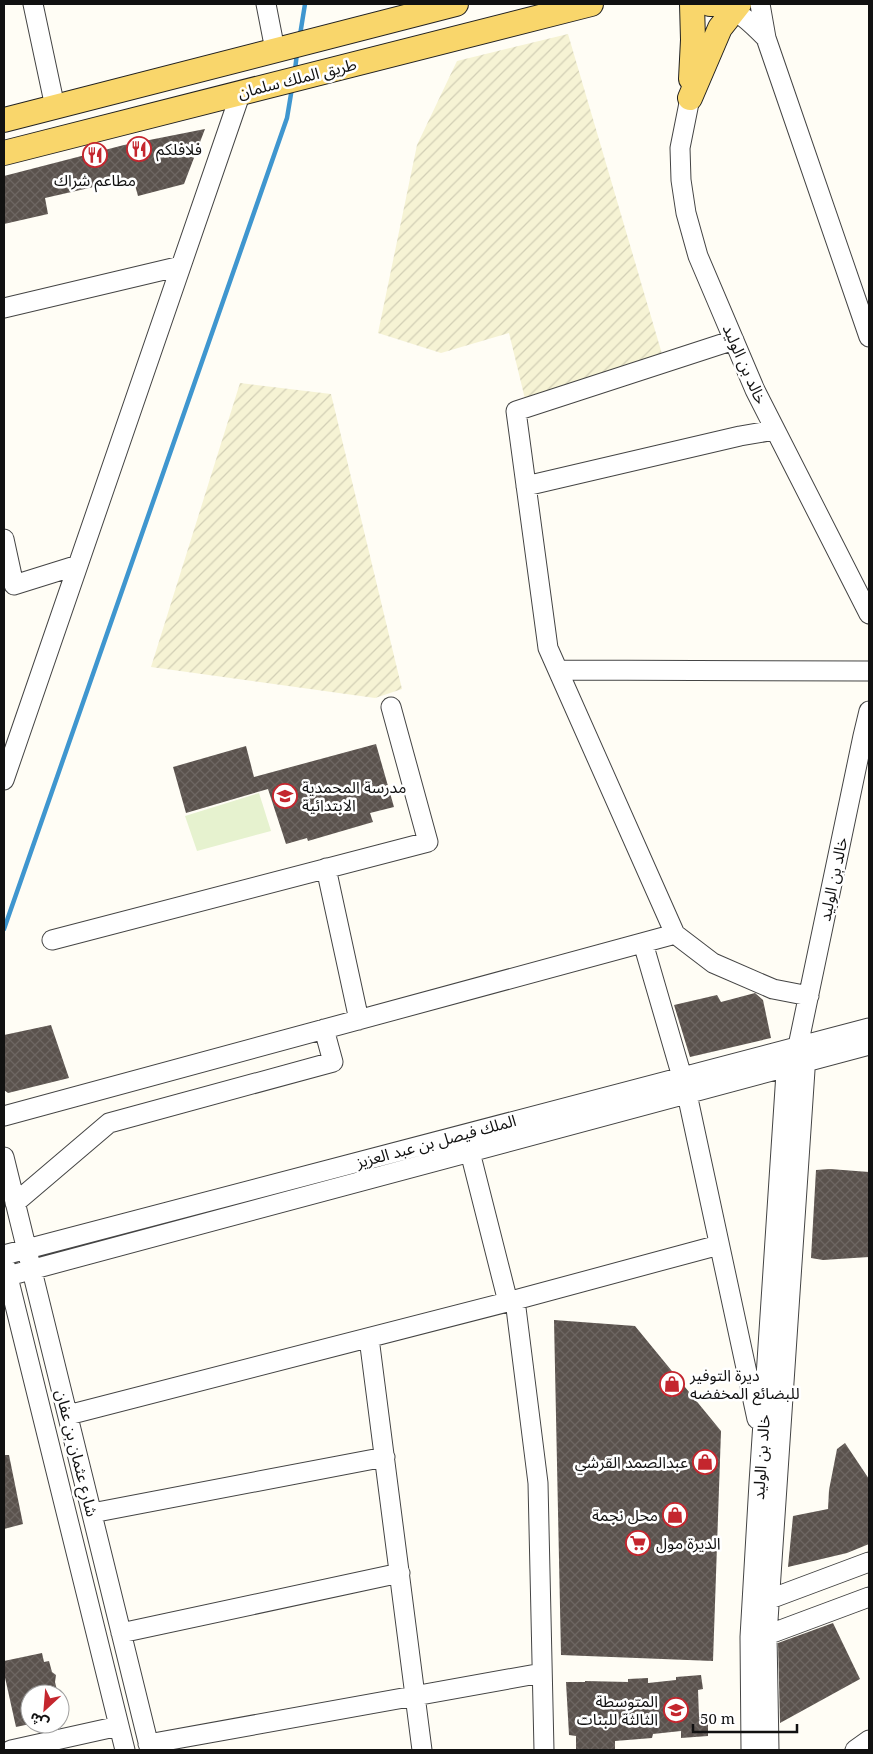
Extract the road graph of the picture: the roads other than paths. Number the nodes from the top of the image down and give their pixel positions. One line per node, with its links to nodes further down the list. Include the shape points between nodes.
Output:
1 (33, 4): 13 (street)
2 (266, 4): 10 (street)
3 (456, 4): 10 (main road, طريق الملك سلمان)
4 (591, 4): 11 (main road, طريق الملك سلمان)
5 (692, 4): 12 (main road)
6 (710, 4): 8 (main road)
7 (760, 4): 9 (street)
8 (729, 5): 9 (street); 12 (main road)
9 (766, 38): 18 (street)
10 (274, 50): 13 (main road, طريق الملك سلمان)
11 (242, 92): 15 (main road, طريق الملك سلمان); 16 (street)
12 (690, 98): 19 (street, خالد بن الوليد, via 680,148 686,213 698,256)
13 (55, 107): 14 (main road, طريق الملك سلمان)
14 (4, 120)
15 (4, 153)
16 (181, 266): 17 (street); 23 (street)
17 (4, 308)
18 (869, 337)
19 (734, 340): 20 (street, خالد بن الوليد); 21 (street, via 516,410)
20 (775, 430): 21 (street); 24 (street, خالد بن الوليد)
21 (526, 486): 25 (street, via 548,648)
22 (4, 539): 23 (street, via 14,585)
23 (78, 565): 29 (street)
24 (869, 614)
25 (558, 670): 26 (street); 31 (street)
26 (869, 671)
27 (392, 707): 30 (street, via 428,842)
28 (869, 711): 34 (street, خالد بن الوليد)
29 (4, 780)
30 (326, 868): 32 (street); 35 (street)
31 (675, 934): 33 (street); 34 (street, via 713,963 773,988)
32 (52, 940)
33 (643, 943): 35 (street); 40 (street)
34 (809, 996): 39 (street, خالد بن الوليد)
35 (359, 1020): 37 (street)
36 (869, 1028): 39 (street, الملك فيصل بن عبد العزيز)
37 (324, 1029): 41 (street); 44 (street, via 333,1062 108,1123)
38 (869, 1045): 39 (street, الملك فيصل بن عبد العزيز)
39 (797, 1058): 40 (street, الملك فيصل بن عبد العزيز); 52 (street, خالد بن الوليد, via 786,1073); 58 (street, خالد بن الوليد, via 805,1070)
40 (685, 1085): 42 (street, الملك فيصل بن عبد العزيز); 45 (street); 46 (street, الملك فيصل بن عبد العزيز)
41 (4, 1116)
42 (470, 1152): 48 (street, الملك فيصل بن عبد العزيز); 49 (street)
43 (4, 1157): 44 (street, شارع عثمان بن عفان)
44 (16, 1204): 46 (street, شارع عثمان بن عفان)
45 (719, 1245): 49 (street); 52 (street)
46 (27, 1249): 47 (street, الملك فيصل بن عبد العزيز); 48 (street, شارع عثمان بن عفان)
47 (5, 1263): 48 (street, الملك فيصل بن عبد العزيز); 63 (street, شارع عثمان بن عفان)
48 (32, 1269): 51 (street, شارع عثمان بن عفان)
49 (512, 1301): 50 (street); 61 (street, via 538,1483)
50 (369, 1338): 51 (street); 53 (street)
51 (68, 1416): 54 (street, شارع عثمان بن عفان)
52 (762, 1440): 70 (street, خالد بن الوليد, via 750,1637)
53 (385, 1457): 54 (street); 56 (street)
54 (92, 1513): 59 (street, شارع عثمان بن عفان)
55 (869, 1562): 58 (street)
56 (400, 1573): 59 (street); 62 (street)
57 (869, 1597): 60 (street)
58 (770, 1599): 60 (street, خالد بن الوليد)
59 (121, 1633): 65 (street, شارع عثمان بن عفان)
60 (768, 1635): 71 (street, خالد بن الوليد)
61 (542, 1674): 62 (street); 69 (street)
62 (416, 1696): 65 (street); 68 (street)
63 (119, 1726): 66 (street); 67 (street, شارع عثمان بن عفان)
64 (869, 1740): 72 (street)
65 (149, 1747)
66 (11, 1750)
67 (125, 1750)
68 (422, 1750)
69 (544, 1750)
70 (751, 1750)
71 (769, 1750)
72 (855, 1750)

